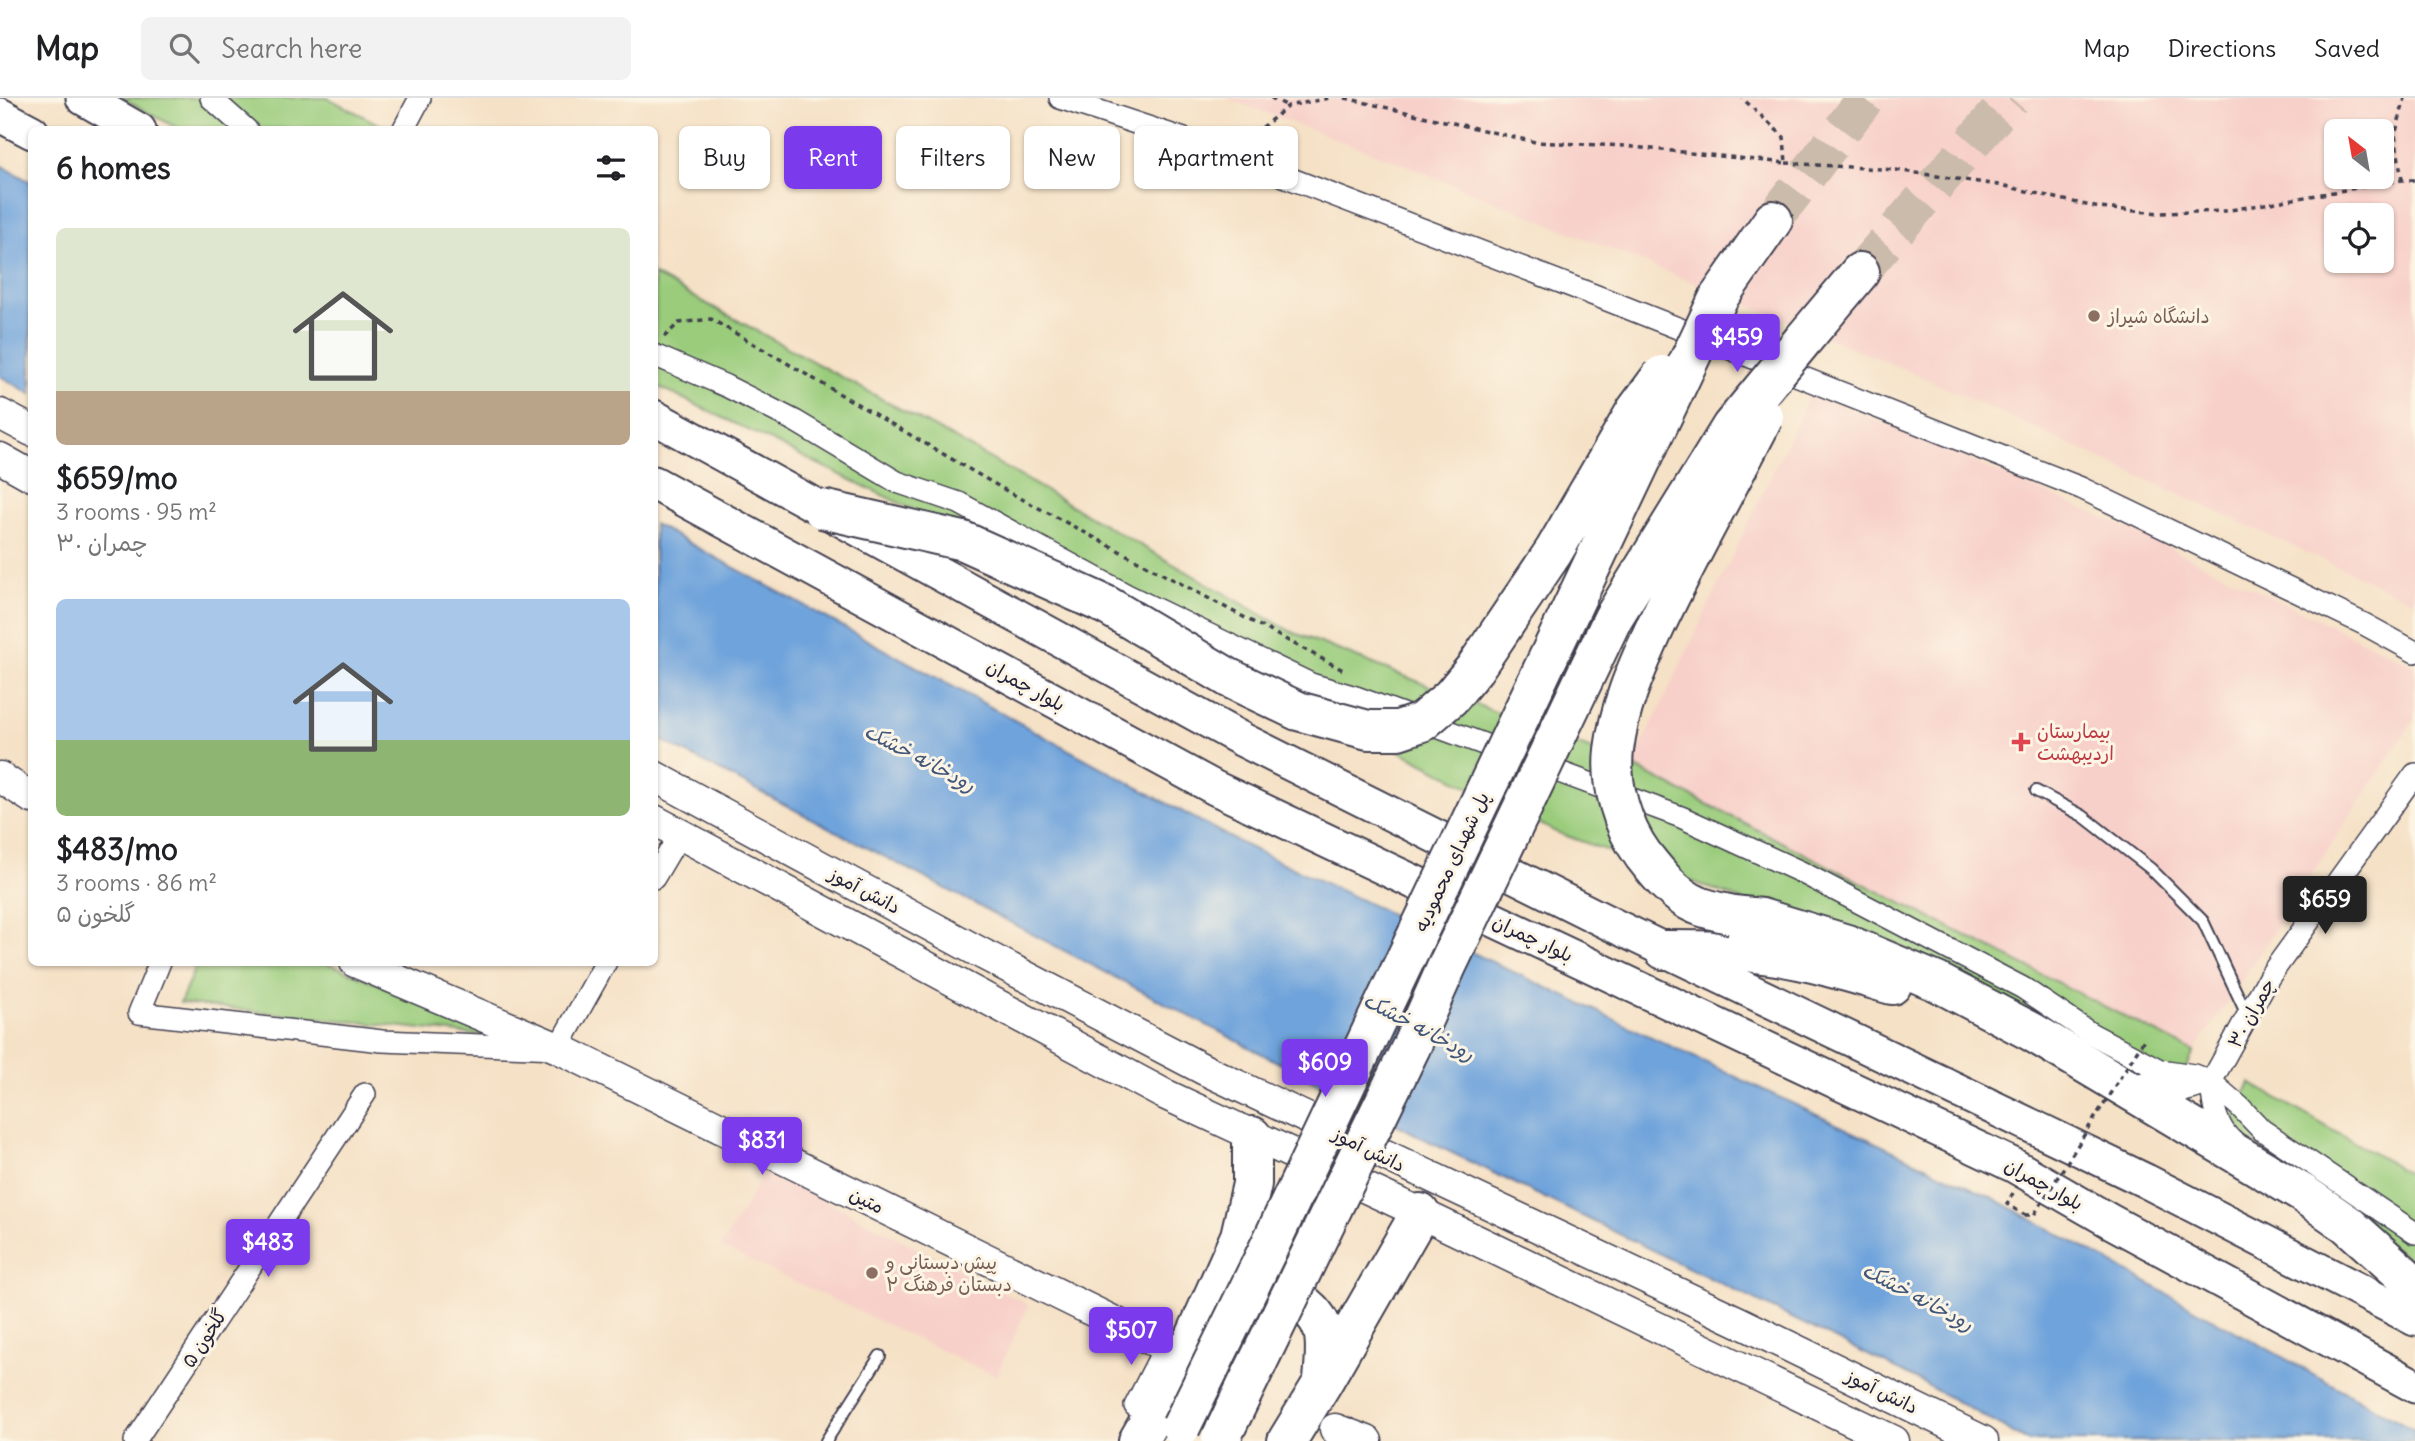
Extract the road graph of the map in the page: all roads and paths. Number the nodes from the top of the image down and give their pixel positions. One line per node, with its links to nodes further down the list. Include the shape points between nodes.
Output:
1 (83, 98): 12 (main road)
2 (211, 98): 13 (street)
3 (420, 98): 14 (street)
4 (1059, 98): 15 (street)
5 (1271, 98): 10 (path)
6 (1330, 98): 10 (path)
7 (1345, 98): 18 (path, via 1535,142)
8 (1742, 98): 18 (path, via 1784,138)
9 (2405, 98): 19 (path, via 2395,135)
10 (1288, 106): 16 (path)
11 (0, 115): 17 (main road)
12 (132, 126)
13 (242, 126)
14 (405, 126)
15 (1142, 126)
16 (1264, 126)
17 (28, 130)
18 (1786, 163): 19 (path, via 1896,170 2005,186 2099,208 2161,213 2225,211)
19 (2402, 180): 20 (path)
20 (2415, 180)
21 (1298, 181): 34 (street, via 2081,488)
22 (1773, 220): 24 (highway)
23 (1860, 272): 25 (highway)
24 (1719, 297): 33 (highway, bridge, via 1636,410 1555,551 1475,668 1422,722 1398,730 1368,730 1298,710 1229,678 1106,605 963,541); 67 (highway, پل شهدای محمودیه, bridge)
25 (1803, 341): 47 (highway, bridge, via 1673,587 1629,687 1614,751 1618,798 1642,853 1663,880 1695,905 1761,918 1847,944); 68 (highway, bridge, via 1731,427 1613,618)
26 (659, 346): 35 (street, via 897,482 959,503 1127,595 1311,684); 35 (path, via 679,323 711,319 1005,491 1354,676)
27 (0, 414): 29 (main road)
28 (658, 419): 33 (main road)
29 (28, 429)
30 (0, 458): 31 (main road)
31 (28, 474)
32 (658, 485): 64 (main road, بلوار چمران, via 1215,788 2013,1165)
33 (822, 509): 43 (main road, via 1243,740)
34 (2415, 652)
35 (1356, 697): 52 (street, via 1681,817 1801,872 2023,988 2090,1033 2160,1070)
36 (2415, 774): 48 (street, ۳۰ چمران, via 2269,977)
37 (0, 778): 40 (main road)
38 (658, 778): 74 (main road, دانش آموز, via 1205,1070)
39 (2036, 791): 48 (lane, via 2083,816 2151,869 2203,921)
40 (28, 796)
41 (667, 827): 42 (street); 54 (main road, دانش آموز, via 1162,1093)
42 (658, 862)
43 (1664, 950): 47 (highway, via 1778,956); 60 (main road, via 2134,1175)
44 (158, 966): 51 (street, via 139,1013 382,1041)
45 (364, 966): 51 (main road, متین)
46 (605, 966): 51 (street)
47 (1986, 1007): 49 (highway)
48 (2248, 1018): 52 (street, ۳۰ چمران)
49 (2032, 1032): 52 (street, via 2160,1090 2187,1092); 55 (highway)
50 (2145, 1038): 57 (path, bridge, via 2034,1215)
51 (558, 1048): 61 (main road, متین)
52 (2211, 1082): 55 (street, via 2213,1108 2222,1131); 58 (street, via 2262,1130)
53 (365, 1094): 69 (street, ۵ گلخون)
54 (1252, 1136): 56 (main road, دانش آموز); 61 (highway, via 1252,1184 1240,1236)
55 (2302, 1193): 59 (highway, via 2347,1224)
56 (1420, 1213): 63 (highway); 73 (main road, دانش آموز)
57 (2025, 1214)
58 (2415, 1233)
59 (2415, 1285)
60 (2415, 1319)
61 (1183, 1345): 63 (highway, via 1228,1301 1261,1291 1281,1291 1311,1308 1322,1326 1326,1347); 65 (highway)
62 (880, 1356): 70 (lane)
63 (1323, 1382): 71 (highway)
64 (2415, 1386)
65 (1137, 1424)
66 (1335, 1429): 72 (main road)
67 (1178, 1434)
68 (1220, 1440)
69 (135, 1441)
70 (826, 1441)
71 (1287, 1441)
72 (1367, 1441)
73 (1894, 1441)
74 (1983, 1441)

